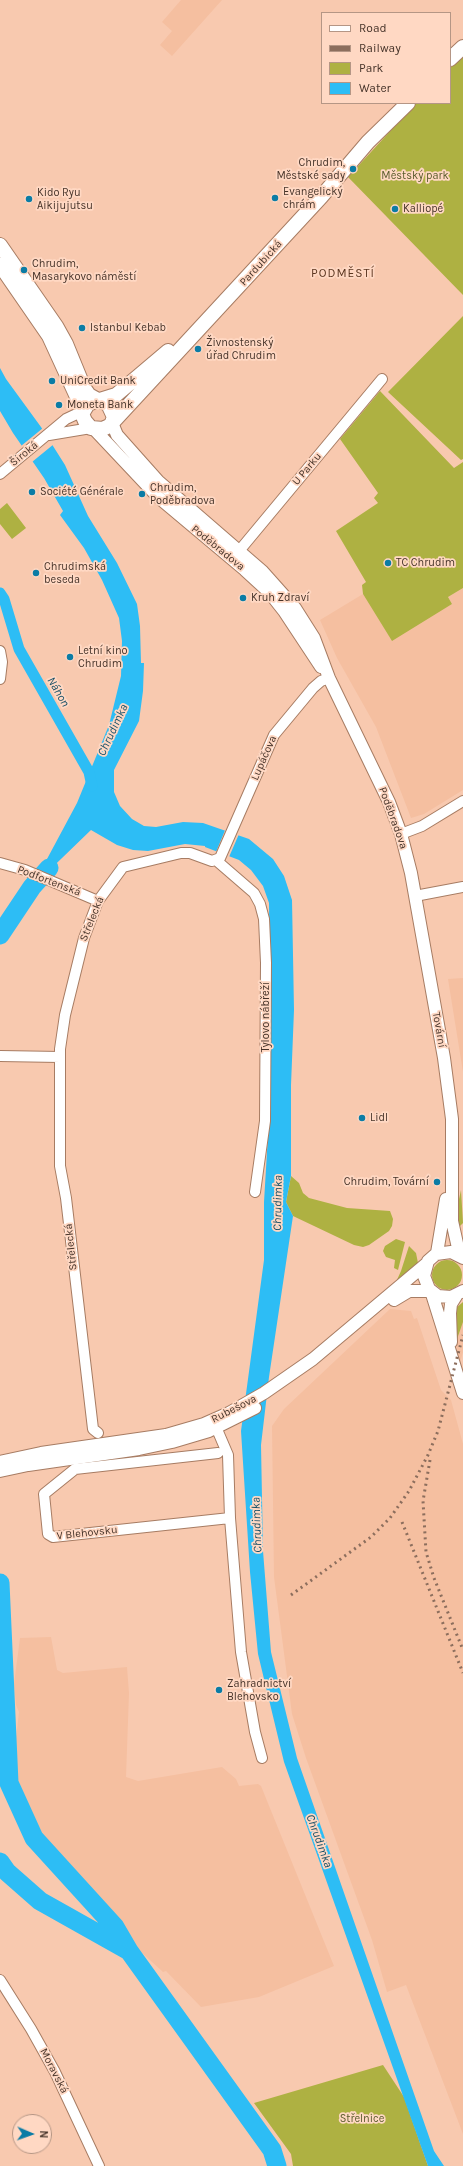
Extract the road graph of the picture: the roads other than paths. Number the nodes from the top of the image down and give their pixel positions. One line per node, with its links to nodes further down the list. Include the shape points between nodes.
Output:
1 (463, 38): 3 (main road)
2 (463, 47): 4 (main road)
3 (451, 49)
4 (451, 58)
5 (397, 104): 10 (main road, Pardubická, via 162,357 116,395)
6 (407, 104): 12 (main road, Pardubická, via 368,142 311,208)
7 (0, 245): 10 (main road, via 56,326 84,388 89,395)
8 (0, 265): 11 (main road, via 49,336)
9 (382, 379): 16 (street, U Parku)
10 (99, 400): 11 (main road, via 88,404); 12 (main road, via 110,407)
11 (83, 411): 13 (main road, via 85,421); 14 (street, Široká, via 66,419)
12 (113, 423): 13 (main road, via 103,429); 16 (street, Poděbradova, via 117,436 158,481)
13 (92, 428): 14 (street, Široká); 16 (street, Poděbradova, via 158,498)
14 (49, 435): 15 (street, Široká)
15 (0, 474)
16 (235, 555): 18 (street, Poděbradova, via 274,583 294,608 314,638)
17 (1, 653): 19 (street)
18 (329, 678): 21 (street, Poděbradova, via 380,781); 22 (street, Lupáčova, via 317,684 277,730)
19 (0, 679)
20 (463, 800): 21 (street, via 422,826)
21 (401, 834): 26 (street, Poděbradova)
22 (220, 858): 24 (street, Tylovo nábřeží, via 212,861 185,853); 31 (street, Tylovo nábřeží, via 254,894 264,919 265,1121)
23 (0, 863): 27 (street, Podfortenská, via 25,870)
24 (131, 864): 27 (street, Střelecká, via 120,869)
25 (463, 887): 26 (street)
26 (415, 896): 30 (street, Tovární, via 448,1082 452,1119)
27 (98, 901): 29 (street, Střelecká, via 80,948)
28 (0, 1056): 29 (street)
29 (60, 1057): 41 (street, Střelecká, via 60,1166 93,1429)
30 (451, 1164): 32 (street, Tovární); 33 (street, Tovární, via 452,1220 458,1248)
31 (255, 1192)
32 (437, 1253): 33 (street, via 451,1252); 34 (street, Rubešova)
33 (463, 1258)
34 (426, 1264): 35 (street, via 424,1279); 38 (street, Rubešova)
35 (430, 1291): 36 (street, Rubešova, via 443,1297); 37 (street); 38 (street, Rubešova, via 413,1290 400,1295 332,1353)
36 (460, 1294): 37 (street, via 451,1304 450,1312)
37 (454, 1367): 39 (street)
38 (278, 1389): 40 (street, Rubešova, via 241,1412)
39 (463, 1393)
40 (215, 1424): 43 (street, Rubešova, via 172,1442 77,1453); 44 (street, via 228,1455)
41 (98, 1433)
42 (218, 1453): 44 (street, V Blehovsku, via 75,1469 44,1494 48,1534 53,1537)
43 (4, 1466)
44 (230, 1518): 45 (street, via 242,1658)
45 (262, 1758)
46 (0, 1980): 47 (street, Moravská, via 51,2065)
47 (99, 2166)

